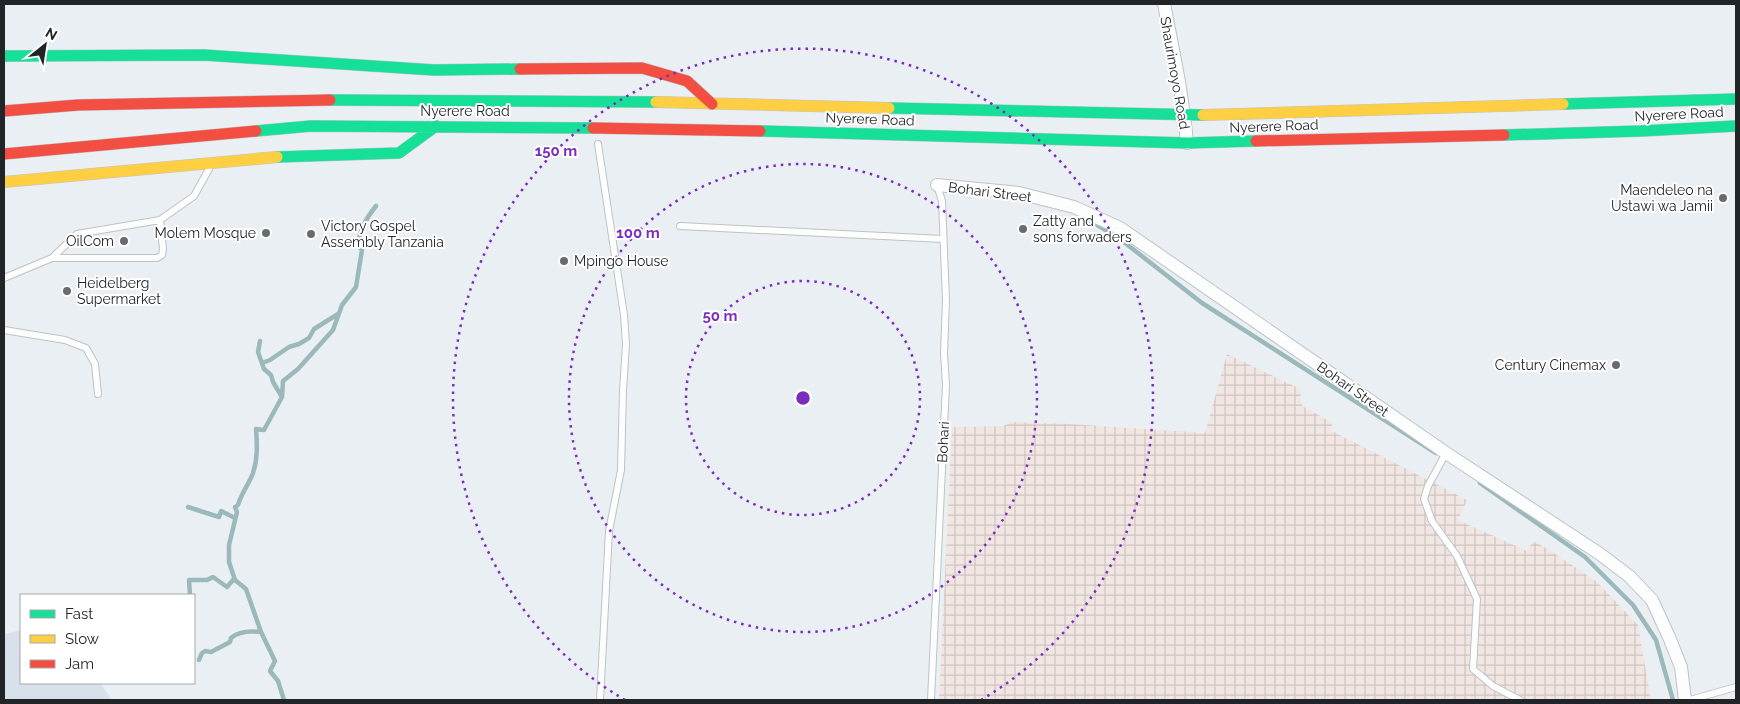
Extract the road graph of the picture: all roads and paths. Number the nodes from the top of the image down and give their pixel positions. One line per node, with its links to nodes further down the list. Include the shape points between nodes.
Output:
1 (1164, 4): 6 (street, Shaurimoyo Road)
2 (4, 56): 4 (highway, via 204,55 434,70 642,68 687,81)
3 (1736, 99): 6 (highway, Nyerere Road)
4 (712, 104): 5 (highway, Nyerere Road, via 319,100 78,105); 6 (highway, Nyerere Road)
5 (4, 111)
6 (1185, 116): 9 (street, Shaurimoyo Road)
7 (436, 126): 9 (highway, Nyerere Road, via 702,129); 11 (highway, Nyerere Road, via 311,126); 12 (highway, via 399,153)
8 (1736, 126): 9 (highway, Nyerere Road)
9 (1187, 143)
10 (598, 144): 25 (lane, via 626,344 621,470 609,531)
11 (4, 154)
12 (212, 162): 13 (highway); 16 (lane, via 194,196)
13 (9, 182): 15 (highway)
14 (937, 185): 18 (lane, Bohari, via 942,201); 23 (street, Bohari Street, via 1019,193 1074,207 1120,228)
15 (4, 195)
16 (160, 220): 19 (lane, via 77,234); 19 (lane, via 163,249 157,258)
17 (680, 226): 18 (lane)
18 (944, 239): 26 (lane, Bohari, via 946,385)
19 (52, 258): 20 (lane)
20 (4, 278)
21 (4, 330): 22 (lane, via 65,340 86,348 95,364)
22 (98, 394)
23 (1446, 453): 27 (lane, via 1424,499 1432,521 1457,556 1477,599 1473,669 1493,686); 28 (street, Bohari Street, via 1629,576 1652,600 1669,637 1681,667)
24 (1736, 687): 29 (lane)
25 (600, 700)
26 (931, 700)
27 (1520, 700)
28 (1685, 700)
29 (1690, 700)

